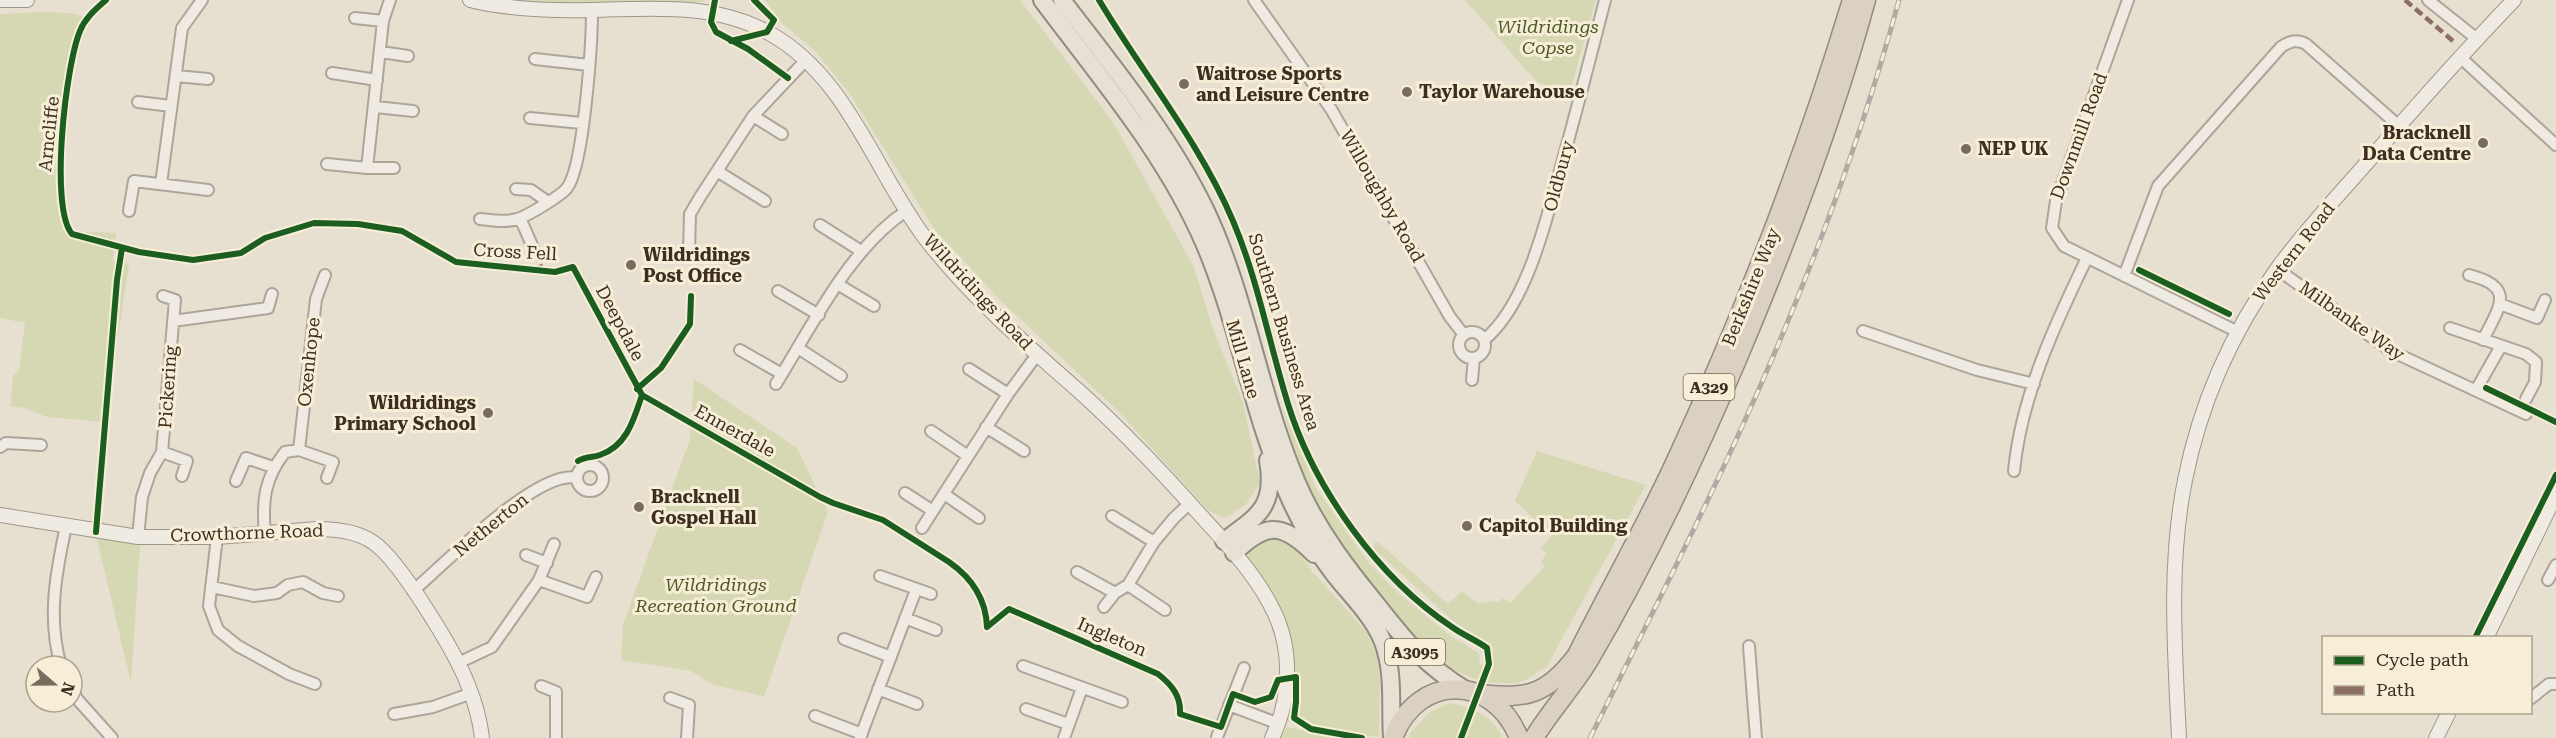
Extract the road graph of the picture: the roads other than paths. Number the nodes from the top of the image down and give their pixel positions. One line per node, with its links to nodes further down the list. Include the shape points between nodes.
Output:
1 (0, 0): 2 (street)
2 (27, 0)
3 (202, 0): 26 (street, via 182,28)
4 (390, 0): 17 (street)
5 (470, 0): 15 (street, Wildridings Road, via 534,10)
6 (1042, 0): 91 (main road, Mill Lane / A3095, via 1152,146 1182,196 1229,310)
7 (1062, 0): 155 (main road, Mill Lane / A3095, via 1154,123 1205,209 1246,316 1288,457 1325,537 1406,643 1435,669)
8 (1254, 0): 73 (street, Willoughby Road, via 1331,109)
9 (1605, 0): 74 (street, Oldbury, via 1547,222 1507,314)
10 (1852, 0): 155 (highway, Berkshire Way / A329, via 1807,140 1739,319 1668,477 1577,655 1556,680 1532,694 1506,697)
11 (1866, 0): 179 (highway, Berkshire Way / A329, via 1791,227 1708,426 1588,661)
12 (2128, 0): 56 (street, Downmill Road, via 2051,220 2064,246)
13 (2428, 0): 18 (street)
14 (2514, 0): 18 (street, Western Road)
15 (592, 10): 23 (street, Wildridings Road, via 689,8 725,15 767,32); 24 (street, Cross Fell)
16 (355, 18): 17 (street)
17 (384, 21): 19 (street)
18 (2477, 39): 21 (street, Western Road)
19 (381, 52): 20 (street); 28 (street)
20 (408, 56)
21 (2460, 57): 36 (street, Western Road); 38 (street)
22 (536, 59): 24 (street)
23 (806, 60): 33 (street); 49 (street, Wildridings Road, via 840,100)
24 (589, 65): 35 (street, Cross Fell)
25 (332, 74): 28 (street)
26 (176, 76): 27 (street); 30 (street)
27 (208, 79)
28 (377, 80): 31 (street)
29 (138, 102): 30 (street)
30 (171, 106): 43 (street)
31 (376, 107): 32 (street); 40 (street)
32 (413, 111)
33 (753, 116): 37 (street); 42 (street)
34 (530, 117): 35 (street)
35 (582, 123): 47 (street, Cross Fell, via 576,173 568,188)
36 (2399, 126): 57 (street, Western Road); 60 (street, via 2306,44 2286,44 2162,181)
37 (782, 134)
38 (2556, 145)
39 (327, 164): 40 (street)
40 (368, 168): 41 (street)
41 (394, 168)
42 (717, 171): 46 (street); 53 (street, via 690,214)
43 (161, 184): 45 (street); 48 (street, via 134,181)
44 (516, 189): 47 (street, via 531,190)
45 (208, 190)
46 (765, 201)
47 (548, 202): 50 (street, Cross Fell)
48 (129, 211)
49 (906, 211): 54 (street); 79 (street, Wildridings Road, via 962,280)
50 (520, 218): 51 (street, Cross Fell); 55 (street, Cross Fell)
51 (480, 219)
52 (820, 225): 54 (street)
53 (689, 251)
54 (861, 251): 61 (street)
55 (535, 252)
56 (2087, 258): 60 (street, Downmill Road); 86 (street)
57 (2277, 268): 72 (street, Western Road); 87 (street, Milbanke Way, via 2391,351)
58 (324, 275): 96 (street, Oxenhope, via 316,299)
59 (2469, 275): 66 (street, via 2488,280 2496,287)
60 (2124, 276): 72 (street, Downmill Road)
61 (839, 285): 67 (street); 68 (street)
62 (778, 291): 68 (street)
63 (272, 294): 69 (street, Pickering, via 268,308)
64 (163, 296): 69 (street, Pickering, via 175,300)
65 (2545, 300): 66 (street, via 2537,318)
66 (2500, 304): 75 (street)
67 (874, 306)
68 (819, 315): 77 (street)
69 (173, 321): 98 (street, Pickering)
70 (2450, 328): 75 (street)
71 (1863, 331): 86 (street, via 1977,370)
72 (2238, 332): 181 (street, Western Road, via 2206,403 2183,491 2175,607)
73 (1464, 335): 74 (street, via 1475,333); 80 (street, via 1460,351)
74 (1484, 340): 80 (street, via 1484,352)
75 (2483, 340): 76 (street)
76 (2501, 346): 87 (street); 89 (street, via 2526,354 2536,362 2535,382)
77 (798, 348): 82 (street); 83 (street)
78 (740, 350): 82 (street)
79 (1036, 356): 88 (street); 109 (street, Wildridings Road, via 1132,441)
80 (1474, 358): 84 (street)
81 (969, 369): 88 (street)
82 (782, 374): 85 (street)
83 (841, 376)
84 (1472, 380)
85 (776, 384)
86 (2034, 384): 101 (street)
87 (2476, 390): 90 (street, Milbanke Way)
88 (1008, 394): 92 (street)
89 (2526, 399)
90 (2526, 414)
91 (1262, 426): 121 (main road, via 1270,493 1257,516); 125 (main road, Mill Lane / A3095, via 1290,499)
92 (986, 427): 97 (street); 99 (street)
93 (931, 431): 99 (street)
94 (41, 445): 95 (street, via 6,442)
95 (0, 447)
96 (299, 450): 100 (street, via 285,452); 104 (street, via 333,462)
97 (1024, 451)
98 (162, 452): 102 (street, Pickering, via 187,461); 117 (street, Pickering, via 142,497)
99 (968, 456): 107 (street)
100 (273, 467): 105 (street, via 246,458); 116 (street, via 263,500)
101 (2014, 471)
102 (182, 476)
103 (577, 477): 134 (street, Netherton, via 567,475 554,480 516,502)
104 (327, 478)
105 (236, 481)
106 (906, 493): 110 (street)
107 (944, 494): 110 (street); 113 (street)
108 (2556, 494): 142 (street)
109 (1191, 503): 119 (street); 121 (street, Wildridings Road)
110 (933, 511): 115 (street)
111 (0, 515): 114 (street, Crowthorne Road)
112 (1112, 516): 119 (street)
113 (979, 518)
114 (66, 526): 117 (street, Crowthorne Road); 145 (street, via 53,613)
115 (922, 528)
116 (265, 534): 118 (street, Crowthorne Road); 134 (street, Crowthorne Road, via 333,529 364,537 382,549)
117 (138, 537): 118 (street, Crowthorne Road)
118 (217, 537): 132 (street)
119 (1154, 542): 131 (street)
120 (554, 544): 123 (street)
121 (1229, 547): 125 (main road, via 1260,532 1277,530 1301,541); 168 (street, Wildridings Road, via 1270,604 1283,635 1288,679)
122 (526, 555): 123 (street)
123 (547, 563): 129 (street)
124 (2556, 566): 130 (street)
125 (1332, 571): 177 (main road, Mill Lane / A3095, via 1375,626 1385,647 1391,681)
126 (1077, 572): 135 (street)
127 (880, 576): 133 (street)
128 (596, 577): 129 (street, via 587,597)
129 (539, 580): 147 (street, via 492,647)
130 (2548, 580)
131 (1128, 585): 135 (street); 139 (street)
132 (212, 587): 137 (street, via 254,596 277,593 288,585 303,582); 154 (street, via 208,606 218,630 238,646 310,682)
133 (916, 590): 136 (street); 140 (street)
134 (413, 591): 147 (street, Crowthorne Road)
135 (1114, 593): 138 (street)
136 (931, 594)
137 (338, 596)
138 (1104, 607)
139 (1165, 610)
140 (905, 618): 141 (street); 146 (street)
141 (936, 630)
142 (2487, 636)
143 (844, 639): 146 (street)
144 (1749, 646): 180 (street)
145 (58, 654)
146 (891, 657): 153 (street)
147 (458, 663): 156 (street, Crowthorne Road)
148 (1023, 666): 152 (street)
149 (1244, 668): 161 (street)
150 (2556, 684): 157 (street, via 2549,684)
151 (541, 686): 173 (street, via 556,692)
152 (1082, 688): 159 (street); 167 (street)
153 (878, 689): 160 (street); 169 (street)
154 (301, 691)
155 (1472, 691): 177 (highway, Berkshire Way, via 1445,690 1421,699); 178 (highway, via 1503,711)
156 (472, 693): 164 (street, via 433,707); 172 (street, Crowthorne Road)
157 (2532, 697)
158 (670, 698): 174 (street, via 689,705)
159 (1122, 702)
160 (917, 704)
161 (1229, 705): 168 (street); 170 (street)
162 (84, 707): 171 (street)
163 (1026, 709): 167 (street)
164 (394, 714)
165 (2448, 714): 182 (street)
166 (815, 716): 169 (street)
167 (1068, 724): 175 (street)
168 (1279, 724): 176 (street, Wildridings Road)
169 (861, 736)
170 (1217, 737)
171 (112, 738)
172 (482, 738)
173 (556, 738)
174 (687, 738)
175 (1064, 738)
176 (1272, 738)
177 (1392, 738)
178 (1519, 738)
179 (1534, 738)
180 (1756, 738)
181 (2179, 738)
182 (2436, 738)

